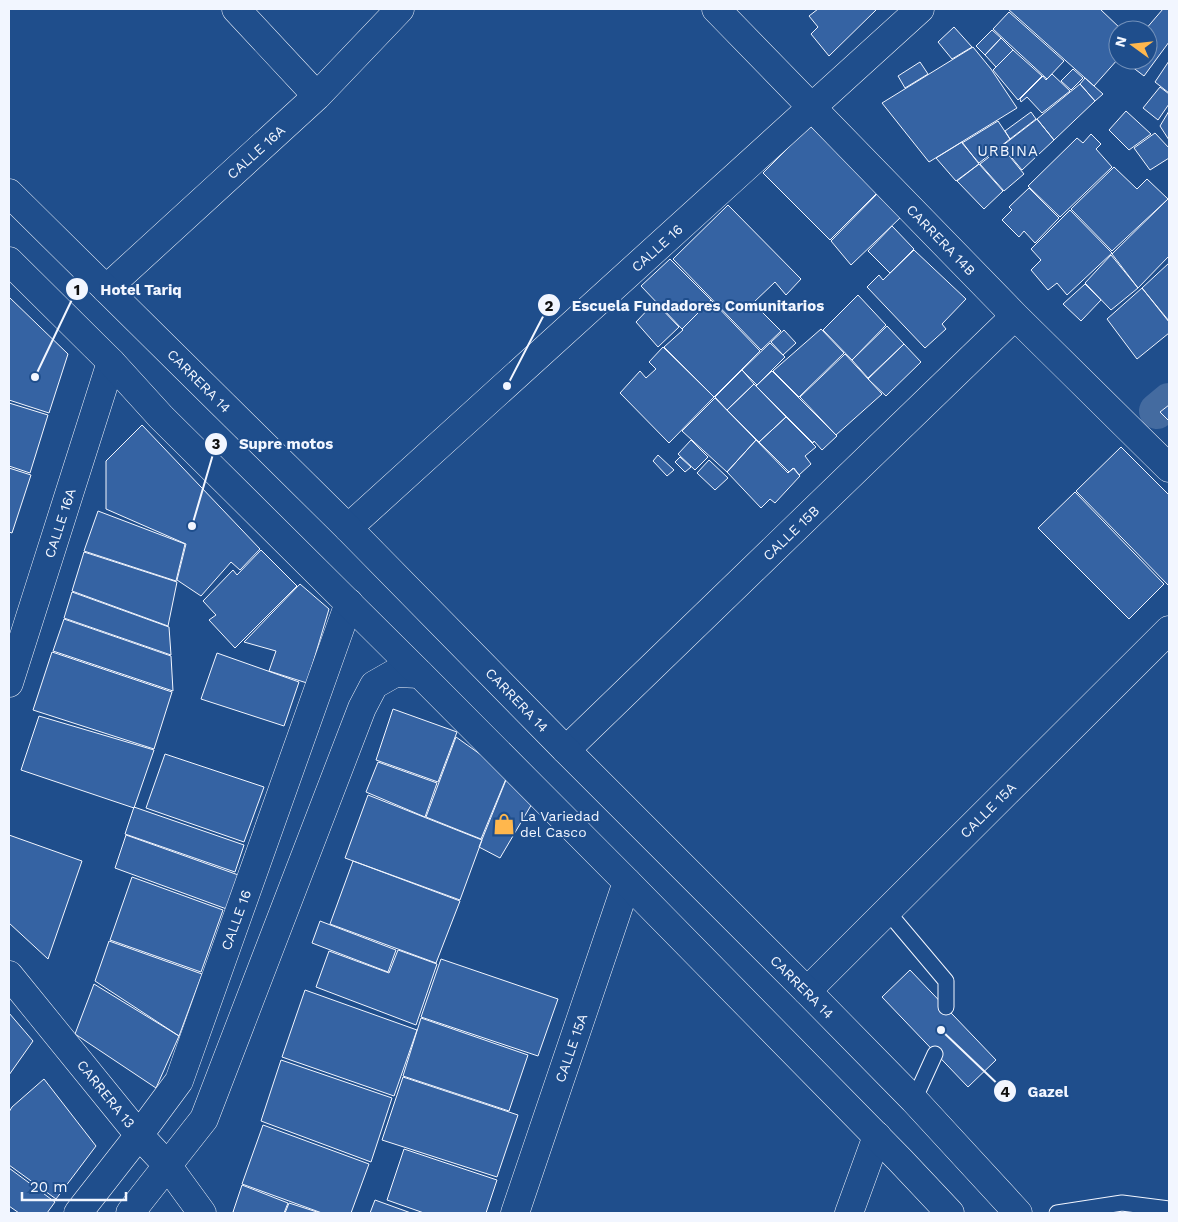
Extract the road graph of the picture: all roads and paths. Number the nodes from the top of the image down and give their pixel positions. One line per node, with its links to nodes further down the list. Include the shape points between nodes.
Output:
1 (236, 9): 5 (street)
2 (400, 9): 5 (street, CALLE 16A)
3 (716, 9): 6 (street, CARRERA 14B)
4 (920, 9): 6 (street, CALLE 16)
5 (317, 96): 9 (street, CALLE 16A)
6 (813, 107): 10 (street, CARRERA 14B); 13 (street, CALLE 16)
7 (9, 193): 9 (street, CARRERA 14)
8 (9, 261): 11 (street)
9 (106, 289): 13 (street, CARRERA 14)
10 (1015, 316): 12 (street, CARRERA 14B); 18 (street, CALLE 15B)
11 (111, 362): 14 (street); 17 (street, CALLE 16A)
12 (1169, 468)
13 (348, 528): 18 (street, CARRERA 14)
14 (349, 603): 16 (street); 26 (street, CALLE 16, via 179,1081)
15 (1169, 630): 20 (street, CALLE 15A)
16 (420, 674): 19 (street); 28 (street, via 395,672 374,685 362,708 204,1119)
17 (9, 683)
18 (566, 750): 22 (street, CARRERA 14)
19 (626, 882): 27 (street); 34 (street, CALLE 15A)
20 (887, 912): 22 (street, CALLE 15A); 23 (lane, via 946,981)
21 (9, 975): 26 (street, CARRERA 13)
22 (807, 991): 25 (street, CARRERA 14)
23 (946, 1007)
24 (936, 1054): 25 (lane)
25 (914, 1100): 37 (street, CARRERA 14)
26 (139, 1136): 28 (street, CARRERA 13); 31 (street, CALLE 16)
27 (877, 1136): 35 (street); 36 (street)
28 (167, 1165): 32 (street); 33 (street, CARRERA 13)
29 (1169, 1209): 30 (lane, via 1122,1203)
30 (1101, 1210): 38 (lane)
31 (78, 1213)
32 (130, 1213)
33 (202, 1213)
34 (514, 1213)
35 (849, 1213)
36 (950, 1213)
37 (1018, 1213)
38 (1057, 1213)

